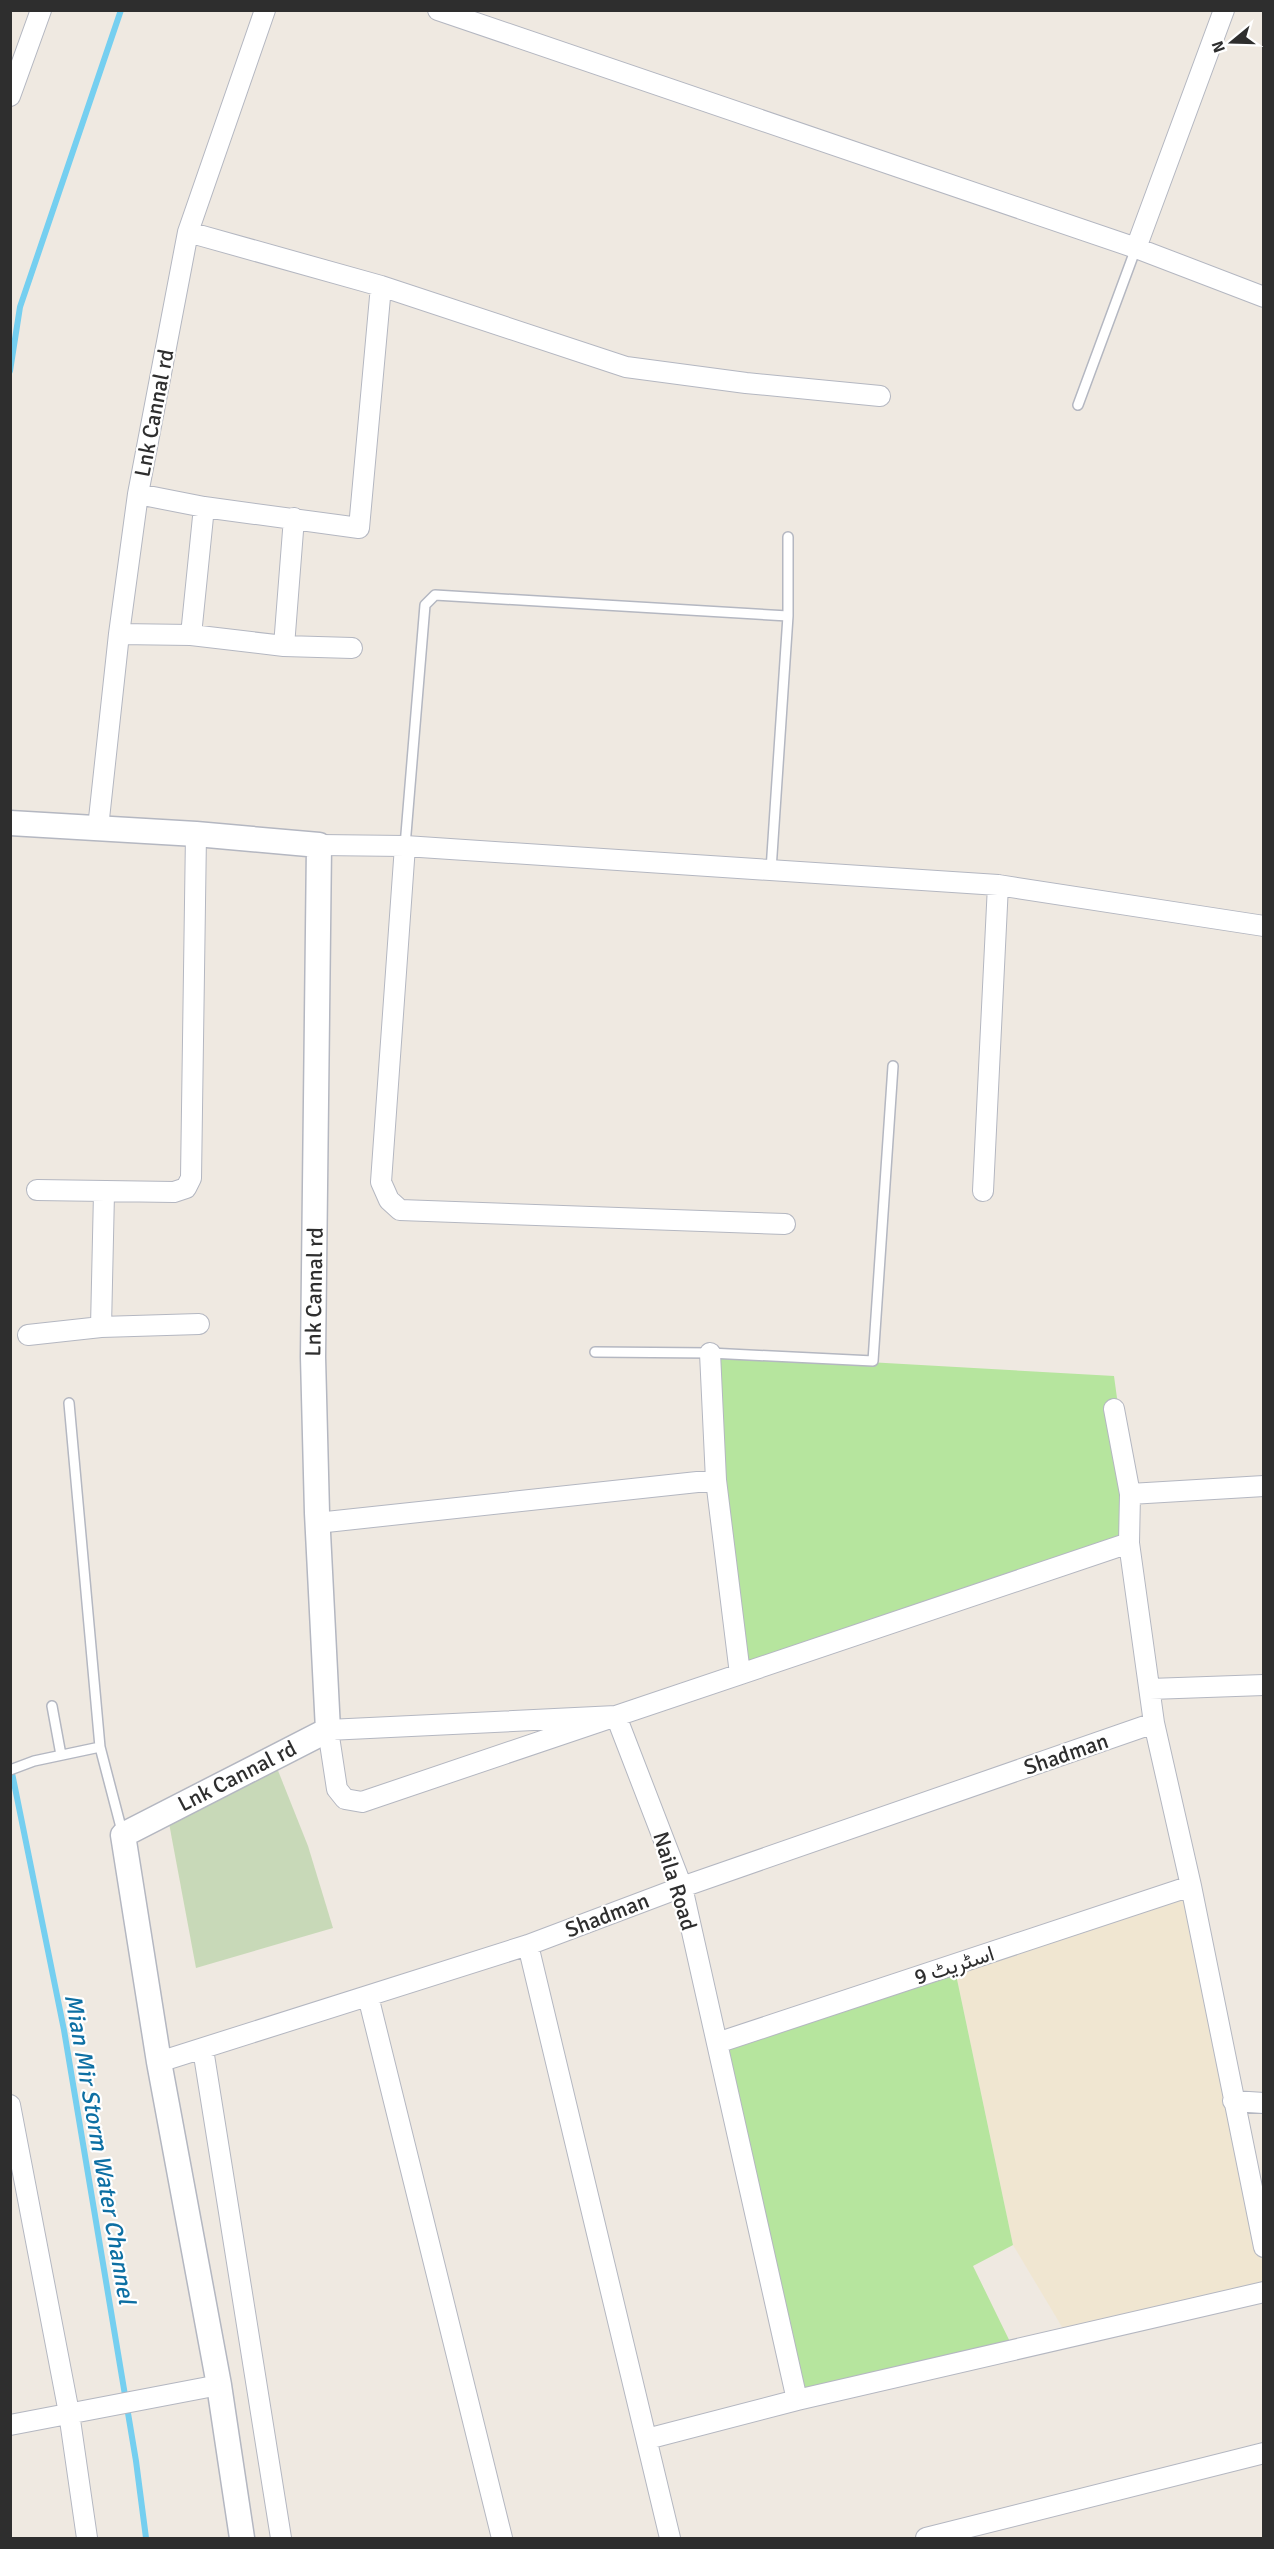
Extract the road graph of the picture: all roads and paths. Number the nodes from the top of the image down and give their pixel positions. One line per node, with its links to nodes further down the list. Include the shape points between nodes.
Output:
1 (41, 10): 5 (street)
2 (265, 10): 6 (street, Lnk Cannal rd)
3 (438, 10): 7 (street)
4 (1224, 10): 7 (street)
5 (10, 96)
6 (188, 232): 8 (street); 12 (street, Lnk Cannal rd)
7 (1136, 248): 9 (street); 11 (lane)
8 (381, 286): 10 (street, via 626,367); 14 (street, via 359,528)
9 (1263, 297)
10 (880, 396)
11 (1078, 405)
12 (138, 494): 13 (street); 17 (street, Lnk Cannal rd)
13 (204, 507): 14 (street); 18 (street)
14 (294, 518): 19 (street)
15 (788, 537): 16 (lane)
16 (788, 616): 25 (lane, via 435,595 425,605); 26 (lane)
17 (118, 634): 18 (street); 22 (street, Lnk Cannal rd)
18 (191, 635): 19 (street)
19 (284, 646): 20 (street)
20 (352, 648)
21 (10, 823): 22 (street)
22 (98, 828): 23 (street)
23 (196, 834): 24 (street); 32 (street, via 191,1178 186,1188 174,1192)
24 (319, 845): 25 (street); 44 (street, Lnk Cannal rd, via 313,1357)
25 (405, 846): 26 (street); 33 (street, via 381,1182 388,1200 400,1210)
26 (771, 870): 27 (street)
27 (998, 885): 28 (street); 31 (street)
28 (1263, 926)
29 (893, 1066): 38 (lane, via 873,1361)
30 (37, 1190): 32 (street)
31 (983, 1191)
32 (104, 1193): 35 (street)
33 (785, 1224)
34 (199, 1324): 35 (street)
35 (101, 1327): 36 (street)
36 (28, 1335)
37 (595, 1352): 38 (lane)
38 (710, 1353): 41 (street)
39 (69, 1403): 53 (lane)
40 (1114, 1409): 43 (street)
41 (716, 1480): 44 (street); 46 (street)
42 (1263, 1486): 43 (street)
43 (1130, 1494): 45 (street)
44 (317, 1524): 52 (street, Lnk Cannal rd)
45 (1130, 1543): 46 (street); 48 (street)
46 (740, 1674): 50 (street)
47 (1263, 1685): 48 (street)
48 (1150, 1689): 51 (street)
49 (52, 1707): 54 (lane)
50 (616, 1716): 52 (street); 52 (street, via 362,1802 345,1799 337,1789); 58 (street, Naila Road)
51 (1154, 1723): 57 (street); 58 (street, Shadman)
52 (328, 1730): 56 (street, Lnk Cannal rd)
53 (100, 1747): 54 (lane); 56 (lane)
54 (61, 1755): 55 (lane)
55 (10, 1770)
56 (123, 1835): 63 (street)
57 (1191, 1886): 61 (street, اسٹریٹ 9); 64 (street)
58 (682, 1887): 59 (street, Shadman); 61 (street, Naila Road)
59 (528, 1945): 60 (street, Shadman); 73 (street)
60 (368, 1996): 62 (street, Shadman); 78 (street)
61 (717, 2043): 70 (street, Naila Road)
62 (203, 2049): 63 (street, Shadman); 77 (street)
63 (159, 2062): 69 (street)
64 (1233, 2101): 65 (street); 67 (street)
65 (1263, 2103)
66 (10, 2106): 71 (street)
67 (1263, 2247)
68 (1263, 2292): 70 (street)
69 (219, 2385): 71 (street); 76 (street)
70 (797, 2400): 73 (street)
71 (78, 2412): 72 (street); 75 (street)
72 (10, 2425)
73 (646, 2439): 79 (street)
74 (1263, 2453): 80 (street)
75 (87, 2538)
76 (242, 2538)
77 (281, 2538)
78 (502, 2538)
79 (670, 2538)
80 (926, 2538)

